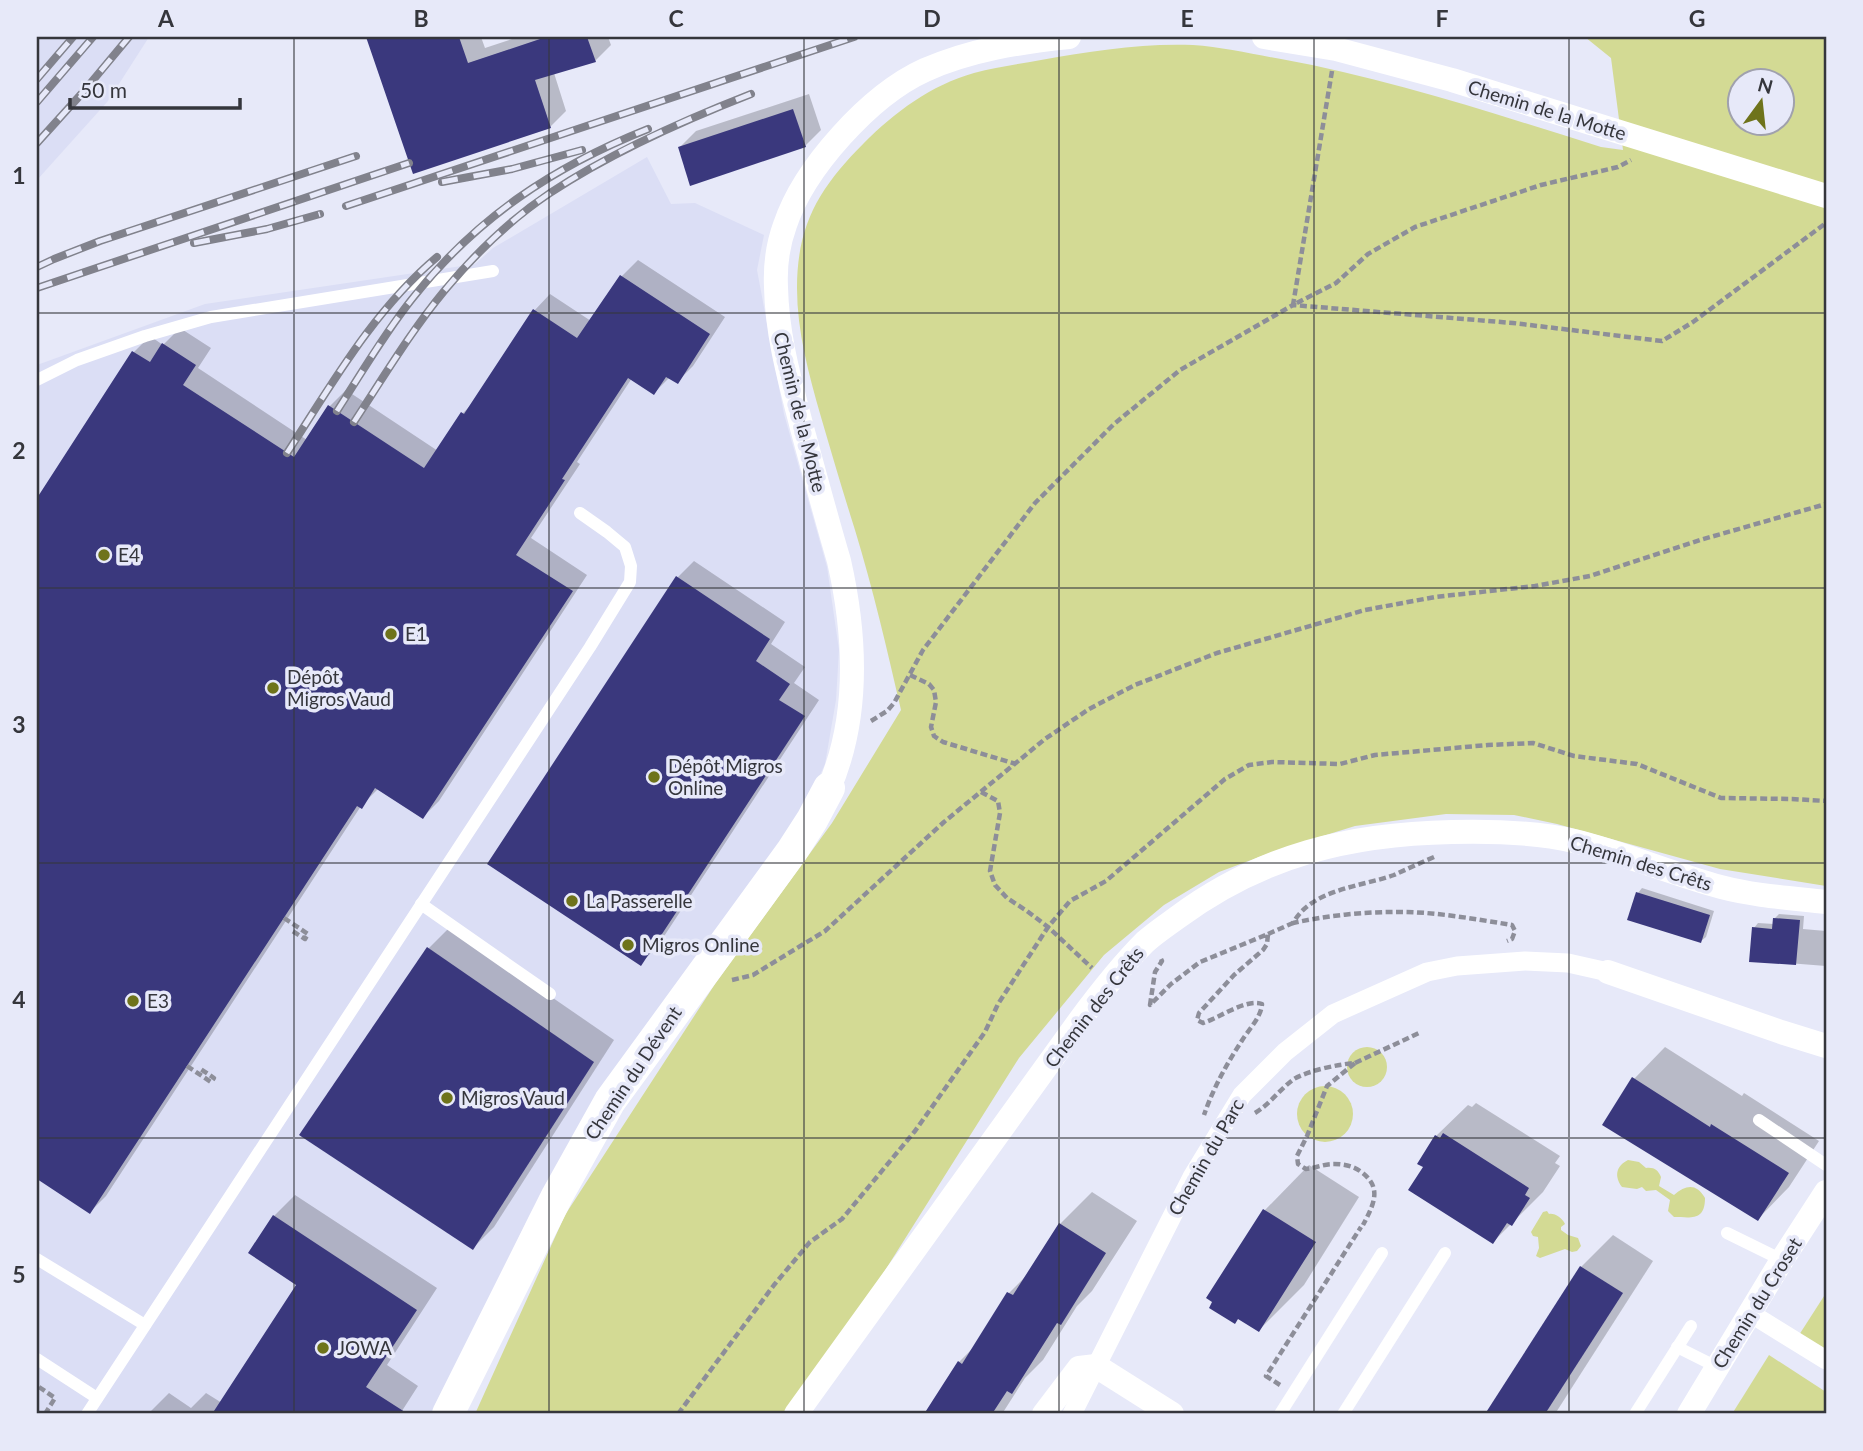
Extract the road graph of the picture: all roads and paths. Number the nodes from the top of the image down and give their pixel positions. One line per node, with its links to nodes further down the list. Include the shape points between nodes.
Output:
1 (1069, 37): 13 (street, Chemin de la Motte, via 962,56 922,71 888,91 823,159 785,224 775,284 780,335 846,593 853,652)
2 (1264, 37): 3 (street, Chemin de la Motte)
3 (1336, 49): 4 (street, Chemin de la Motte); 8 (path)
4 (1660, 145): 5 (street, Chemin de la Motte); 8 (path, via 1618,167 1541,186 1415,227 1368,254 1336,282)
5 (1826, 196)
6 (1826, 223): 8 (path, via 1662,341)
7 (493, 271): 9 (lane, via 211,317 145,335)
8 (1293, 305): 12 (path, via 1180,370 1114,424 1035,503 923,650)
9 (37, 380)
10 (1826, 504): 14 (path, via 1590,576 1365,610 1217,653 1135,685 1089,709)
11 (580, 513): 20 (lane, via 625,547 630,582)
12 (910, 675): 13 (path, via 887,711); 14 (path, via 934,690 930,727 934,736)
13 (846, 736): 15 (street, Chemin de la Motte)
14 (1016, 764): 16 (path)
15 (829, 788): 29 (street, Chemin du Dévent, via 792,851)
16 (981, 792): 23 (path, via 998,801 1000,813 990,871 995,885); 29 (path, via 825,931 753,975 715,984)
17 (1826, 801): 23 (path, via 1721,798 1637,764 1574,756 1533,743 1375,755 1340,764 1249,765 1225,779 1106,881 1070,901)
18 (1445, 852): 22 (path, via 1393,875 1339,890 1314,902)
19 (1826, 902): 26 (street, Chemin des Crêts, via 1724,888 1553,837 1426,832 1341,842 1263,867 1195,904)
20 (421, 904): 31 (lane); 48 (lane)
21 (284, 918): 24 (path, via 308,934 305,939)
22 (1293, 923): 25 (path); 27 (path, via 1395,911 1465,918 1512,925 1512,939)
23 (1048, 927): 30 (path); 61 (path, via 985,1032 915,1131 842,1219 810,1242 781,1276)
24 (291, 929)
25 (1268, 934): 26 (path, via 1200,962 1150,1005 1155,972 1162,961); 38 (path, via 1263,950 1199,1013 1197,1020 1203,1024 1248,1003 1262,1004 1262,1012 1223,1071)
26 (1146, 941): 30 (street, Chemin des Crêts)
27 (1502, 944)
28 (1608, 972): 33 (street, Chemin du Parc); 39 (street, Chemin du Parc, via 1568,963 1525,961 1427,972 1333,1014 1285,1052 1242,1095)
29 (696, 982): 60 (street, Chemin du Dévent, via 585,1143)
30 (1108, 983): 62 (street, Chemin des Crêts)
31 (550, 994)
32 (1419, 1033): 34 (path)
33 (1826, 1045)
34 (1355, 1063): 39 (path, via 1295,1079 1263,1109 1245,1120); 56 (path, via 1328,1086 1297,1156 1298,1164 1306,1169 1332,1164 1353,1167 1369,1177 1375,1190 1372,1207 1265,1376)
35 (187, 1066): 36 (path, via 211,1082 214,1078)
36 (200, 1068)
37 (1759, 1120): 40 (lane)
38 (1201, 1122)
39 (1224, 1124): 53 (street, Chemin du Parc, via 1192,1177)
40 (1826, 1165)
41 (1826, 1192): 46 (street, Chemin du Croset)
42 (1727, 1233): 46 (lane)
43 (1382, 1253): 66 (lane)
44 (1445, 1253): 67 (lane)
45 (37, 1259): 48 (lane)
46 (1782, 1260): 47 (street, Chemin du Croset)
47 (1750, 1313): 52 (street); 54 (street, Chemin du Croset)
48 (145, 1325): 57 (lane)
49 (1691, 1326): 50 (lane)
50 (1677, 1347): 54 (lane); 68 (lane)
51 (37, 1359): 57 (lane)
52 (1826, 1360)
53 (1096, 1366): 63 (street, via 1079,1368); 64 (street, Chemin du Parc); 65 (street)
54 (1717, 1367): 69 (street, Chemin du Croset)
55 (39, 1387): 58 (path, via 55,1398)
56 (1284, 1388)
57 (97, 1398): 59 (lane)
58 (45, 1414)
59 (87, 1414)
60 (448, 1414)
61 (678, 1414)
62 (796, 1414)
63 (1044, 1414)
64 (1072, 1414)
65 (1172, 1414)
66 (1280, 1414)
67 (1343, 1414)
68 (1634, 1414)
69 (1689, 1414)

